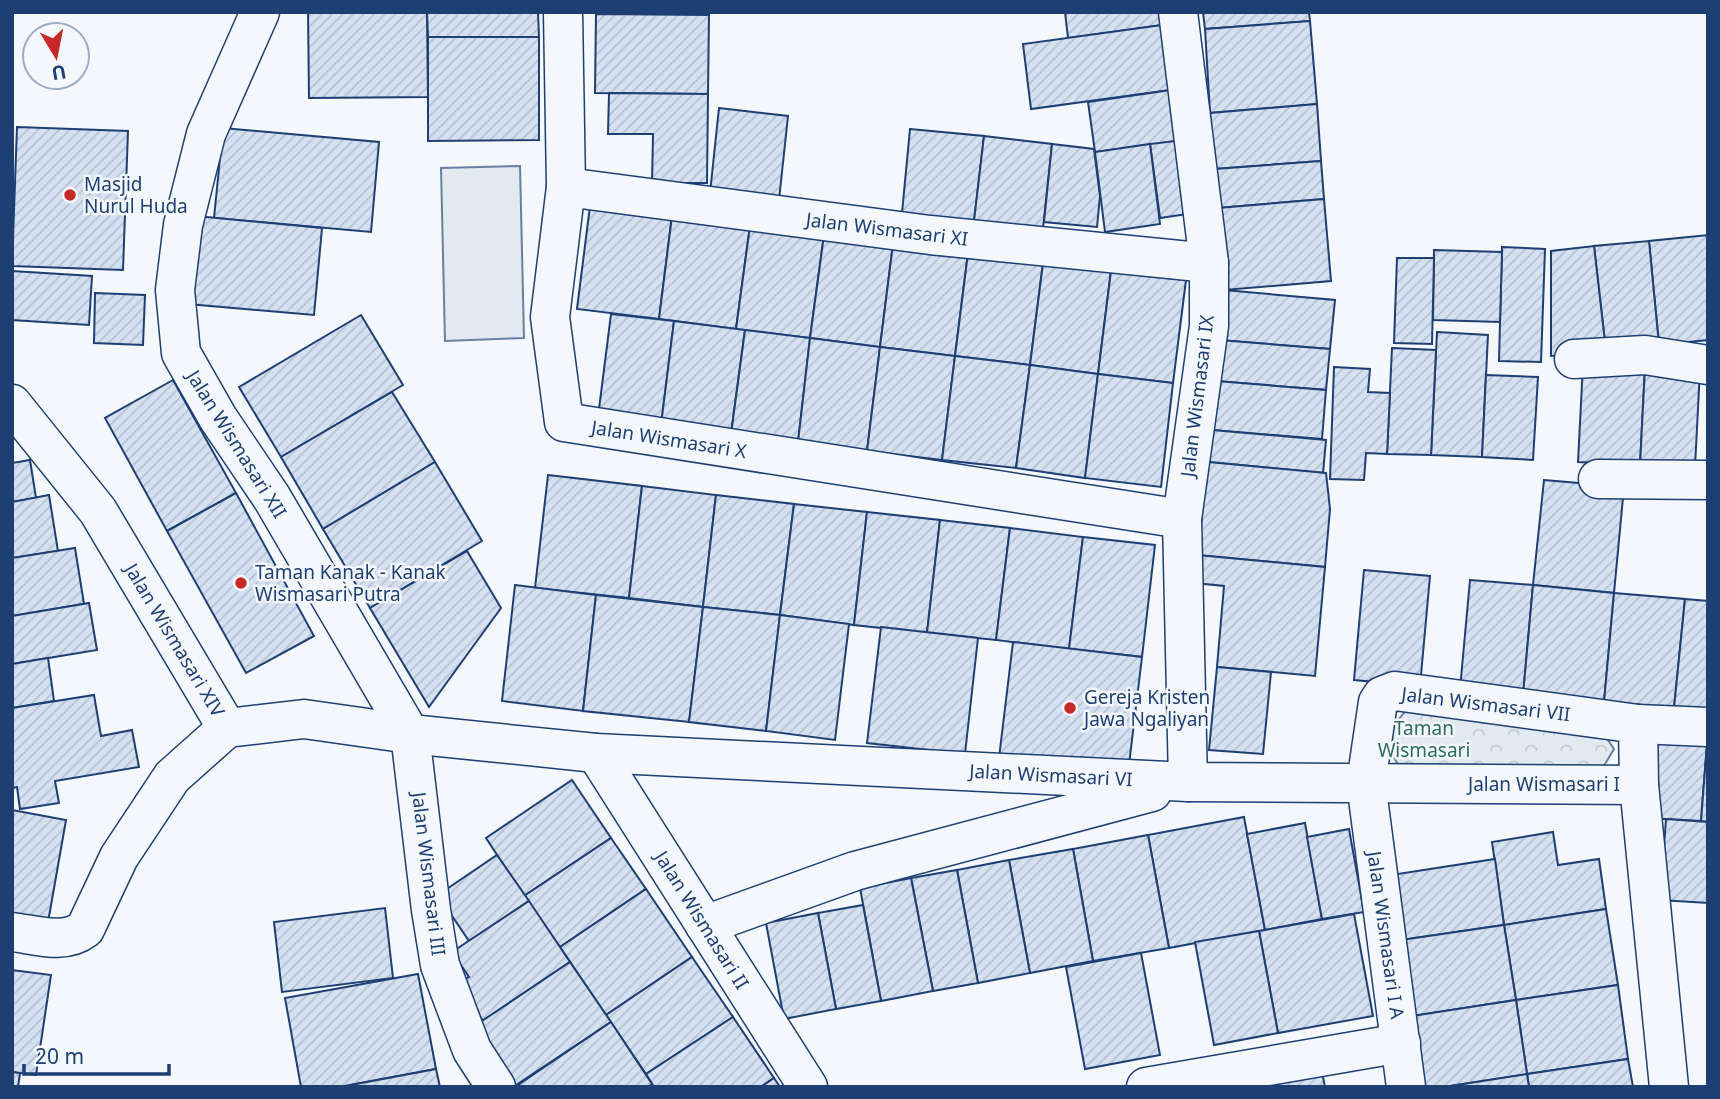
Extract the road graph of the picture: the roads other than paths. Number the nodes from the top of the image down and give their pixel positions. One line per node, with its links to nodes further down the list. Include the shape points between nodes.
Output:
1 (260, 12): 15 (street, Jalan Wismasari XII, via 206,134 183,225 175,290 181,353)
2 (563, 12): 4 (street, Jalan Wismasari X)
3 (1178, 12): 5 (street, Jalan Wismasari IX)
4 (566, 187): 5 (street, Jalan Wismasari XI, via 930,235); 11 (street, Jalan Wismasari X, via 550,317 564,422)
5 (1209, 263): 11 (street, Jalan Wismasari IX, via 1209,326)
6 (1574, 359): 7 (street, via 1645,355)
7 (1708, 365)
8 (12, 404): 14 (street, Jalan Wismasari XIV, via 99,511)
9 (1598, 479): 10 (street)
10 (1708, 480)
11 (1182, 519): 17 (street, Jalan Wismasari IX)
12 (1638, 724): 13 (street, Jalan Wismasari VII); 18 (street, Jalan Wismasari VII, via 1395,691 1378,702); 19 (street)
13 (1708, 727)
14 (227, 728): 15 (street, Jalan Wismasari XIV, via 304,719); 21 (street, via 172,778 119,857 85,929 59,939)
15 (410, 734): 16 (street, Jalan Wismasari VI); 23 (street, Jalan Wismasari III, via 440,965 472,1050)
16 (596, 753): 17 (street, Jalan Wismasari VI); 20 (street, Jalan Wismasari II)
17 (1188, 782): 18 (street, Jalan Wismasari I); 20 (street, Jalan Wismasari VI, via 855,871)
18 (1366, 783): 19 (street, Jalan Wismasari I); 22 (street, Jalan Wismasari I A)
19 (1639, 785): 27 (street, Jalan Wismasari I)
20 (705, 925): 24 (street, Jalan Wismasari II)
21 (12, 932)
22 (1401, 1043): 25 (street); 26 (street, Jalan Wismasari I A)
23 (496, 1087)
24 (808, 1087)
25 (1146, 1087)
26 (1406, 1087)
27 (1669, 1087)

